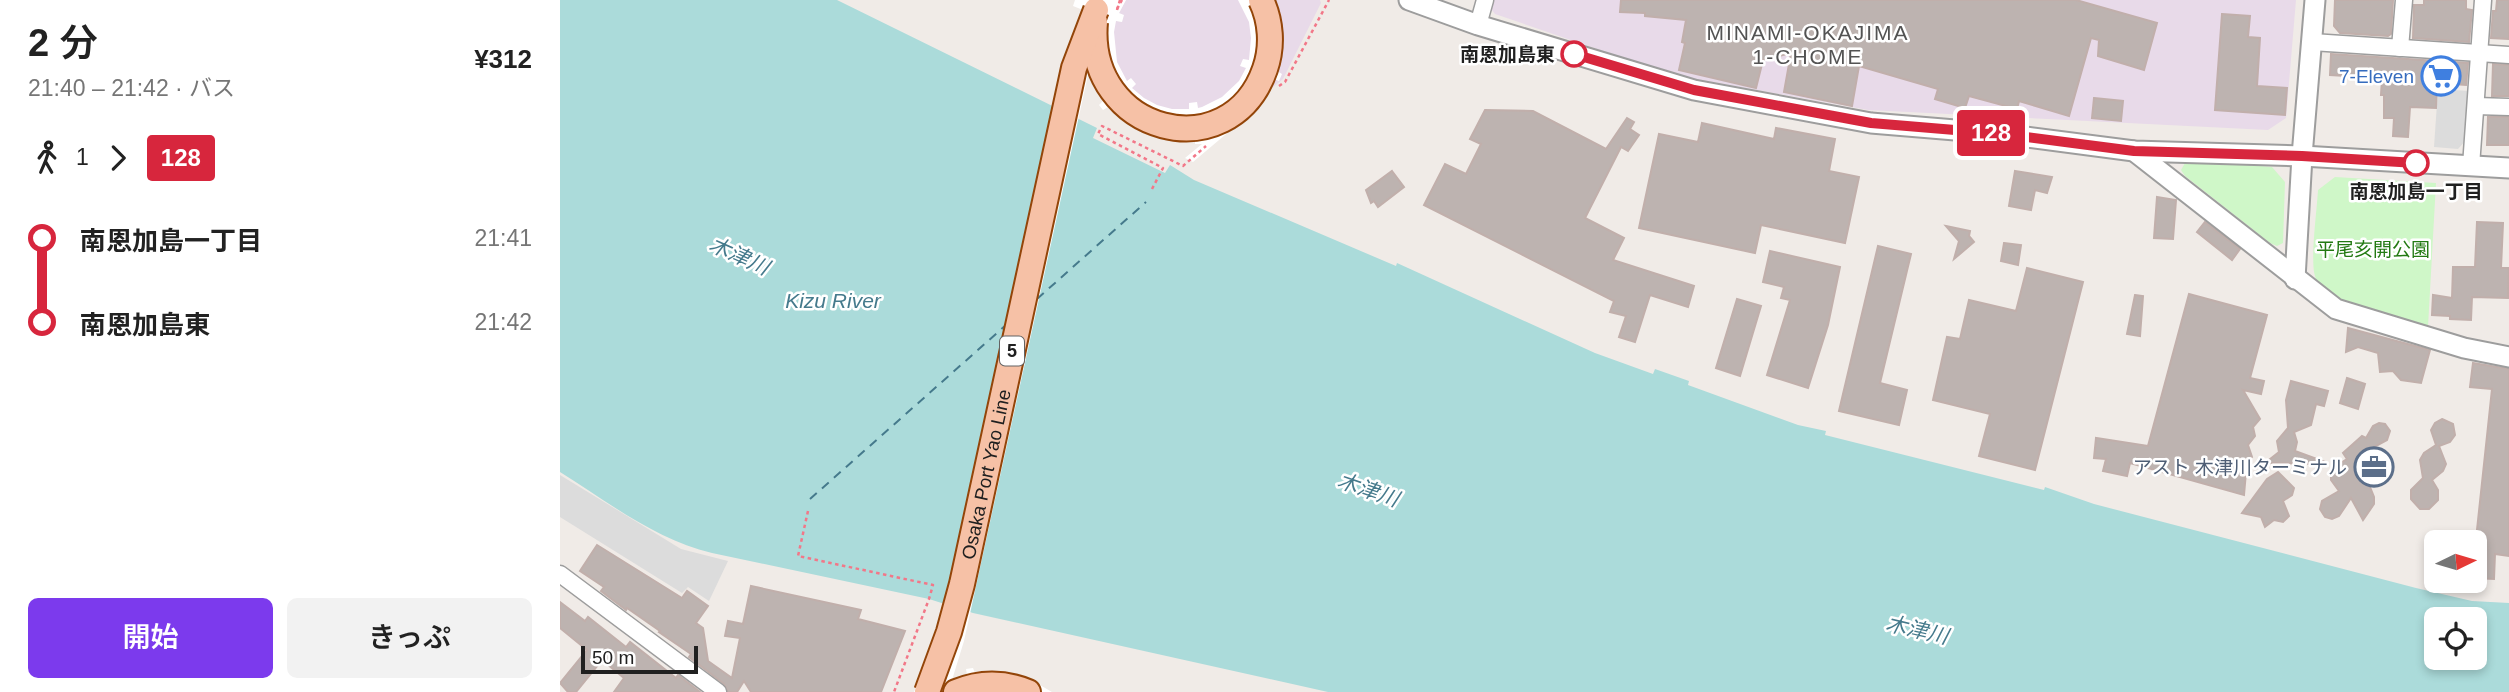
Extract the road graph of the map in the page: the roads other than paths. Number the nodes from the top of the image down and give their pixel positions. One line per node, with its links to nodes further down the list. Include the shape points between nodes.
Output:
1 (1260, 0): 7 (main road, bridge, via 1268,20 1270,47 1255,89 1228,115 1211,124 1184,128 1142,118 1107,85 1094,40 1097,11)
2 (1409, 0): 8 (street)
3 (1485, 0): 8 (street)
4 (2315, 0): 9 (street)
5 (2404, 0): 10 (street)
6 (2483, 0): 11 (street)
7 (1103, 6): 23 (main road, Osaka Port Yao Line / 5, bridge, via 1086,32 1074,68 961,584)
8 (1478, 24): 15 (street, via 1694,90 1871,123)
9 (2312, 42): 10 (street); 16 (street)
10 (2400, 48): 11 (street)
11 (2480, 53): 12 (street); 13 (street)
12 (2509, 55)
13 (2476, 106): 14 (street); 17 (street)
14 (2509, 107)
15 (2134, 151): 16 (street); 19 (street)
16 (2302, 156): 17 (street); 19 (street)
17 (2471, 166): 18 (street)
18 (2509, 168)
19 (2295, 279): 20 (street, via 2350,315)
20 (2509, 356)
21 (560, 574): 22 (street)
22 (718, 692)
23 (928, 692)
24 (957, 692): 25 (main road, via 994,685)
25 (1026, 692)

